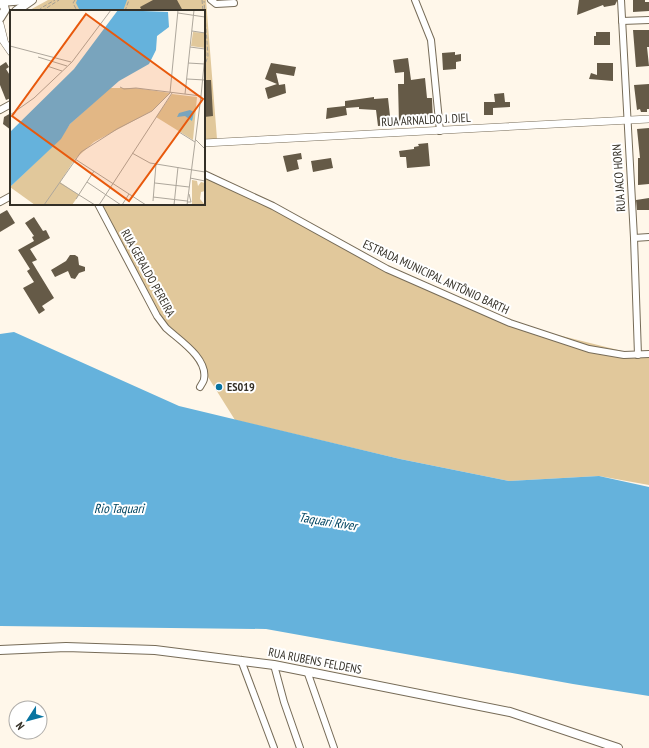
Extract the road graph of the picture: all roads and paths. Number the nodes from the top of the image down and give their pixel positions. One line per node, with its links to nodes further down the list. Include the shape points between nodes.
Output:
1 (27, 0): 11 (main road)
2 (32, 0): 13 (main road)
3 (55, 0): 14 (path)
4 (60, 0): 15 (path)
5 (75, 0): 16 (path, via 73,3)
6 (129, 0): 17 (path)
7 (203, 0): 18 (path)
8 (211, 0): 12 (street, via 216,4)
9 (415, 0): 34 (street, via 431,40)
10 (620, 0): 22 (street, RUA JACO HORN)
11 (0, 2): 20 (main road, via 5,10)
12 (234, 3)
13 (17, 10)
14 (41, 10)
15 (43, 10)
16 (76, 10)
17 (125, 10)
18 (204, 10)
19 (10, 13): 20 (main road)
20 (0, 18)
21 (649, 20): 22 (street)
22 (622, 21): 33 (street, RUA JACO HORN)
23 (205, 22): 29 (path, via 208,56)
24 (0, 24): 25 (street)
25 (2, 38): 27 (street)
26 (205, 42): 28 (path)
27 (10, 50)
28 (205, 60)
29 (205, 65)
30 (10, 105): 31 (street)
31 (0, 110)
32 (649, 119): 33 (street, RUA ARNALDO J. DIEL)
33 (627, 121): 34 (street, RUA ARNALDO J. DIEL); 41 (street, RUA JACO HORN)
34 (440, 131): 35 (street, RUA ARNALDO J. DIEL)
35 (205, 143)
36 (205, 174): 43 (street, ESTRADA MUNICIPAL ANTÔNIO BARTH, via 273,206 387,269 510,323 589,349)
37 (10, 197): 38 (street)
38 (0, 202)
39 (99, 205): 44 (street, RUA GERALDO PEREIRA, via 157,316 198,358 204,379)
40 (649, 237): 41 (street)
41 (634, 238): 43 (street, RUA JACO HORN)
42 (649, 354): 43 (street, ESTRADA MUNICIPAL ANTÔNIO BARTH)
43 (638, 355)
44 (200, 387)
45 (0, 650): 46 (main road, RUA RUBENS FELDENS, via 66,647 156,650)
46 (241, 660): 47 (main road, RUA RUBENS FELDENS); 49 (street)
47 (274, 665): 48 (main road, RUA RUBENS FELDENS); 50 (street)
48 (307, 671): 51 (street); 52 (main road, RUA RUBENS FELDENS, via 510,712)
49 (274, 748)
50 (300, 748)
51 (334, 748)
52 (618, 748)

